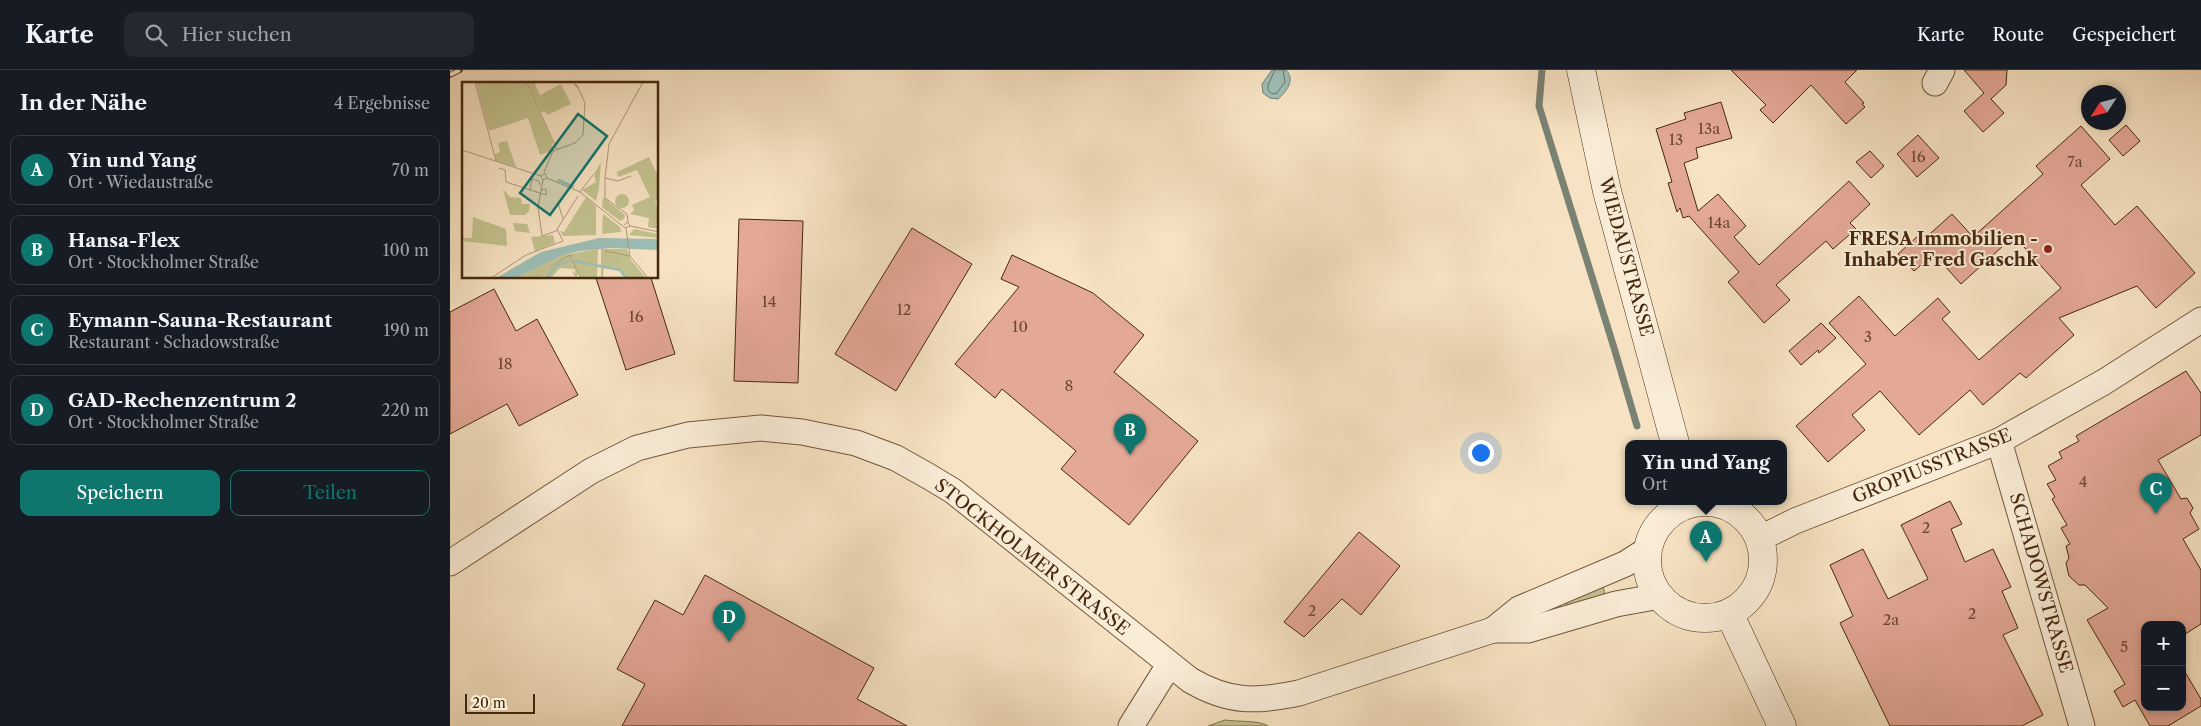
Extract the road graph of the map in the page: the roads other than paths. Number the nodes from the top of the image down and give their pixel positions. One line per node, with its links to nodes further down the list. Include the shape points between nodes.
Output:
1 (1581, 70): 3 (main road, WIEDAUSTRASSE, via 1607,191)
2 (2201, 320): 4 (street, GROPIUSSTRASSE, via 2104,382)
3 (1674, 440)
4 (1999, 441): 7 (street, GROPIUSSTRASSE, via 1795,521); 16 (street, SCHADOWSTRASSE)
5 (1683, 505): 8 (main road, via 1657,526)
6 (1725, 505): 7 (main road, via 1751,524)
7 (1759, 539): 11 (main road, via 1763,556 1762,574 1744,603)
8 (1647, 550): 10 (main road, via 1650,579); 12 (street, STOCKHOLMER STRASSE, via 1625,564 1519,609)
9 (450, 563): 13 (street, STOCKHOLMER STRASSE, via 591,471 637,448 688,435 761,428 802,432 856,443 896,458 953,491)
10 (1660, 596): 11 (main road, via 1674,609 1691,616 1710,618); 12 (street, STOCKHOLMER STRASSE, via 1610,606 1528,630)
11 (1729, 613): 15 (main road)
12 (1493, 630): 13 (street, STOCKHOLMER STRASSE, via 1299,693 1262,700 1244,700 1208,691)
13 (1169, 665): 14 (street)
14 (1131, 726)
15 (1782, 726)
16 (2082, 726)

